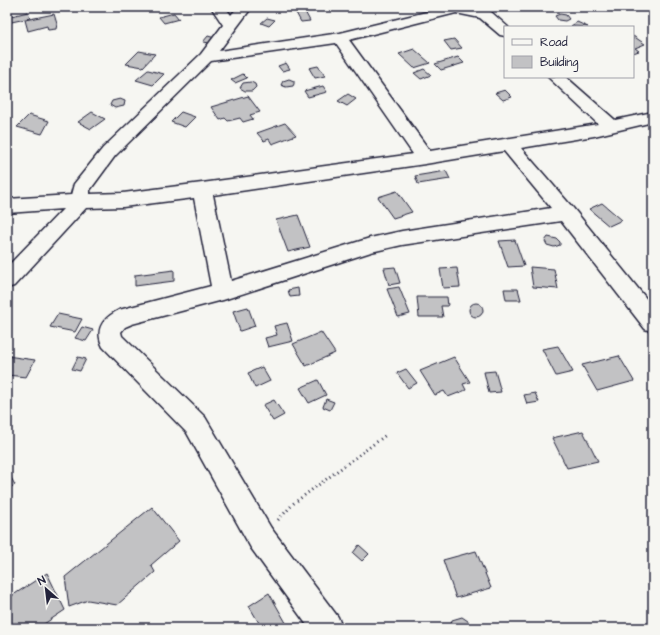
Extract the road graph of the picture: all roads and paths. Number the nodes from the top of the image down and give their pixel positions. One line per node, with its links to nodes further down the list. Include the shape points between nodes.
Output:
1 (218, 7): 4 (street)
2 (245, 7): 4 (street)
3 (455, 8): 5 (street, via 485,14); 6 (street)
4 (231, 25): 7 (street)
5 (504, 31)
6 (340, 38): 7 (street); 12 (street)
7 (206, 57): 14 (street, via 109,152 81,189)
8 (557, 78): 10 (street)
9 (653, 117): 10 (street)
10 (611, 126): 11 (street)
11 (508, 144): 12 (street); 16 (street)
12 (425, 158): 13 (street)
13 (202, 190): 14 (street, via 123,200); 18 (street)
14 (80, 201): 15 (street); 17 (street)
15 (7, 206)
16 (566, 213): 18 (street, via 370,245); 19 (street)
17 (7, 280)
18 (223, 292): 21 (street, via 126,316 117,321 110,330 111,340 196,425)
19 (653, 323)
20 (386, 435): 21 (path, via 294,503)
21 (262, 538): 22 (street)
22 (327, 628)

